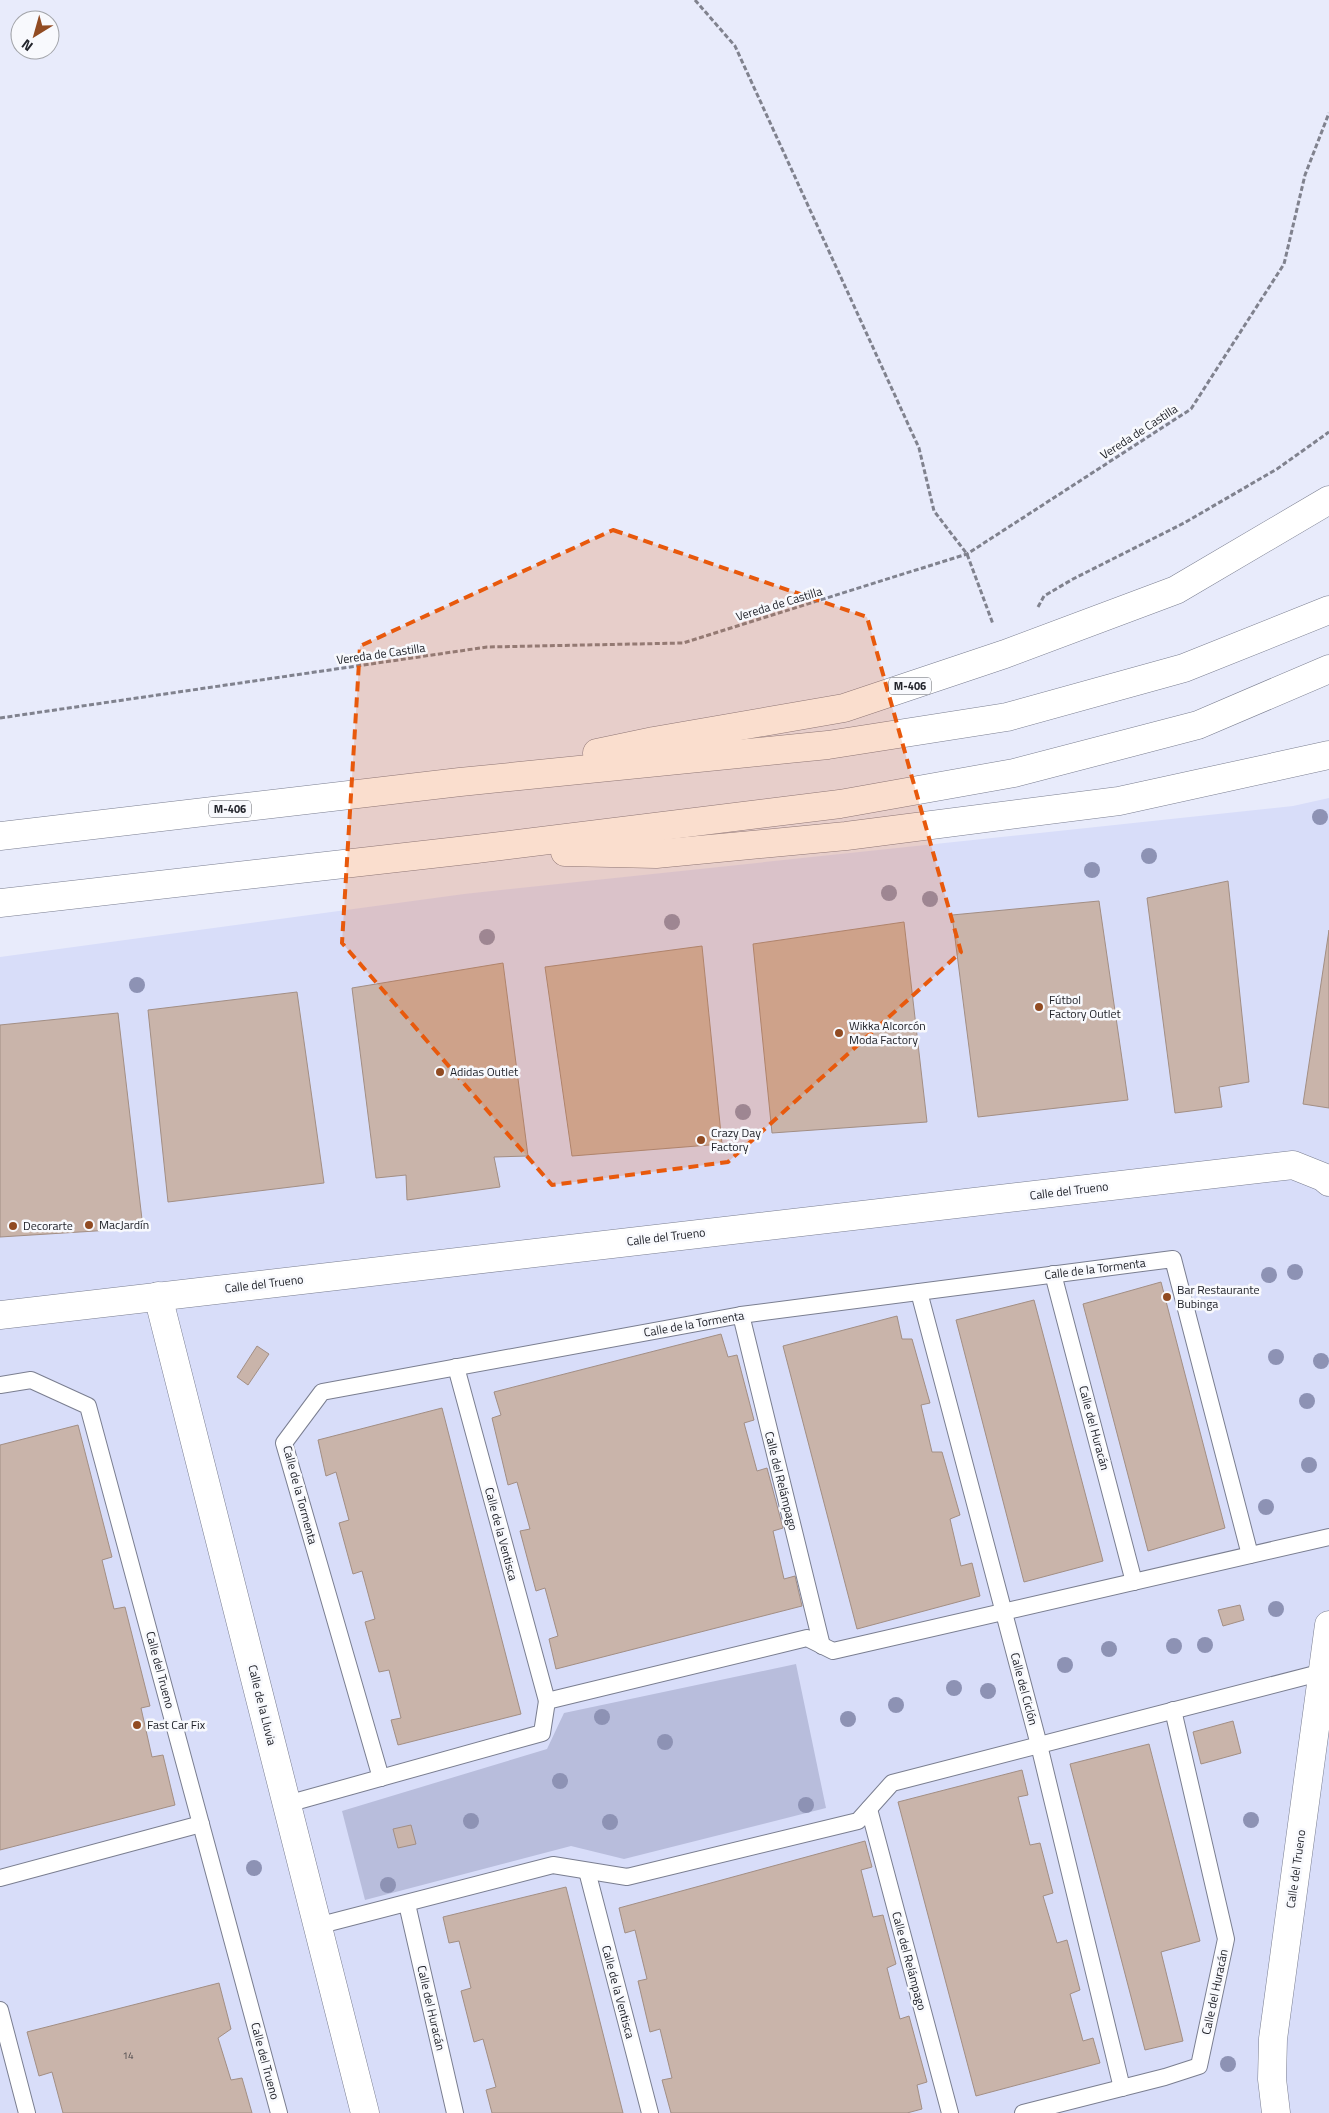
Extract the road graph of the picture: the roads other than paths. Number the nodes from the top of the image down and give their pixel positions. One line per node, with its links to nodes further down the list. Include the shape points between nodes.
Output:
1 (1329, 500): 5 (main road, M-406, via 1176,590 1005,654 844,708 654,741)
2 (1329, 610): 5 (main road, M-406, via 1184,668 1007,717 828,745)
3 (1329, 669): 7 (main road, via 1198,725 1014,773 840,804)
4 (1329, 755): 7 (main road, via 1119,801 846,836 656,854)
5 (460, 782): 6 (main road, M-406)
6 (0, 836)
7 (476, 849): 8 (main road)
8 (0, 903)
9 (1329, 1182): 12 (main road, Calle del Trueno, via 1293,1165)
10 (1053, 1274): 11 (lane, Calle de la Tormenta); 18 (lane, Calle de la Tormenta, via 1173,1259); 19 (lane, Calle del Huracán)
11 (919, 1292): 14 (lane, Calle de la Tormenta); 20 (lane, Calle del Ciclón)
12 (158, 1296): 13 (main road, Calle del Trueno); 28 (main road, Calle de la Lluvia)
13 (0, 1315)
14 (741, 1315): 15 (lane, Calle de la Tormenta); 22 (lane, Calle del Relámpago)
15 (456, 1368): 24 (lane, Calle de la Ventisca); 27 (lane, Calle de la Tormenta, via 322,1392 284,1443)
16 (0, 1385): 30 (lane, Calle del Trueno, via 31,1380 88,1406)
17 (1329, 1537): 18 (lane)
18 (1250, 1555): 19 (lane)
19 (1134, 1582): 20 (lane)
20 (1002, 1612): 22 (lane, via 833,1651); 26 (lane, Calle del Ciclón)
21 (1329, 1625): 23 (main road, Calle del Trueno)
22 (822, 1646): 24 (lane, via 807,1638)
23 (1323, 1672): 25 (lane); 44 (main road, Calle del Trueno, via 1273,2039 1272,2079)
24 (547, 1701): 27 (lane, via 542,1733)
25 (1173, 1710): 26 (lane); 36 (lane, Calle del Huracán, via 1226,1938 1199,2066)
26 (1039, 1745): 29 (lane, via 892,1783); 36 (lane, Calle del Ciclón)
27 (381, 1778): 28 (lane)
28 (287, 1804): 34 (main road, Calle de la Lluvia)
29 (869, 1808): 31 (lane, via 858,1821 627,1878); 42 (lane, Calle del Relámpago)
30 (201, 1824): 32 (lane); 38 (lane, Calle del Trueno)
31 (587, 1871): 33 (lane, via 553,1865); 41 (lane, Calle de la Ventisca)
32 (0, 1878)
33 (407, 1904): 34 (lane); 40 (lane, Calle del Huracán)
34 (317, 1926): 39 (main road, Calle de la Lluvia)
35 (0, 2010): 37 (lane)
36 (1122, 2088): 43 (lane, Calle del Huracán)
37 (27, 2113)
38 (279, 2113)
39 (365, 2113)
40 (455, 2113)
41 (650, 2113)
42 (950, 2113)
43 (1023, 2113)
44 (1276, 2113)

